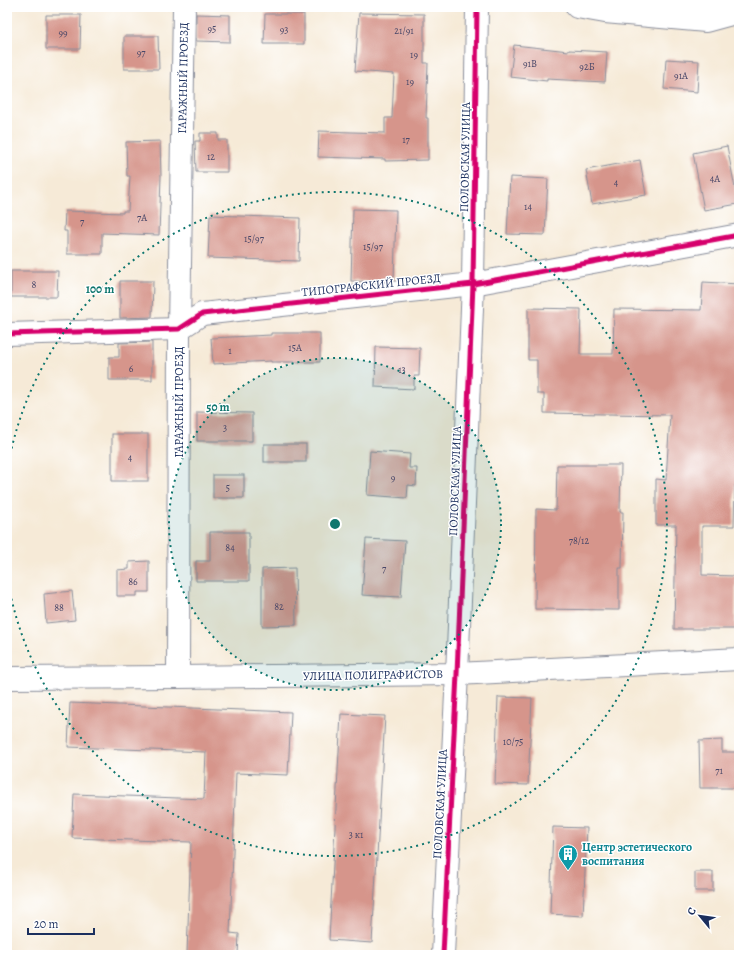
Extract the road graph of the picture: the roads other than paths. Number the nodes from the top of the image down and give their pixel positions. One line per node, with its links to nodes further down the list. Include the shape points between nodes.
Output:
1 (184, 7): 7 (street, ГАРАЖНЫЙ ПРОЕЗД)
2 (477, 7): 6 (street, ПОЛОВСКАЯ УЛИЦА)
3 (576, 7): 4 (street, via 706,21)
4 (739, 12)
5 (739, 235): 6 (street, ТИПОГРАФСКИЙ ПРОЕЗД)
6 (473, 284): 7 (street, ТИПОГРАФСКИЙ ПРОЕЗД, via 202,314); 10 (street, ПОЛОВСКАЯ УЛИЦА)
7 (179, 329): 8 (street); 11 (street, ГАРАЖНЫЙ ПРОЕЗД)
8 (7, 334)
9 (739, 659): 10 (street, УЛИЦА ПОЛИГРАФИСТОВ)
10 (457, 674): 11 (street, УЛИЦА ПОЛИГРАФИСТОВ); 13 (street, ПОЛОВСКАЯ УЛИЦА)
11 (178, 677): 12 (street, УЛИЦА ПОЛИГРАФИСТОВ)
12 (7, 678)
13 (443, 955)

